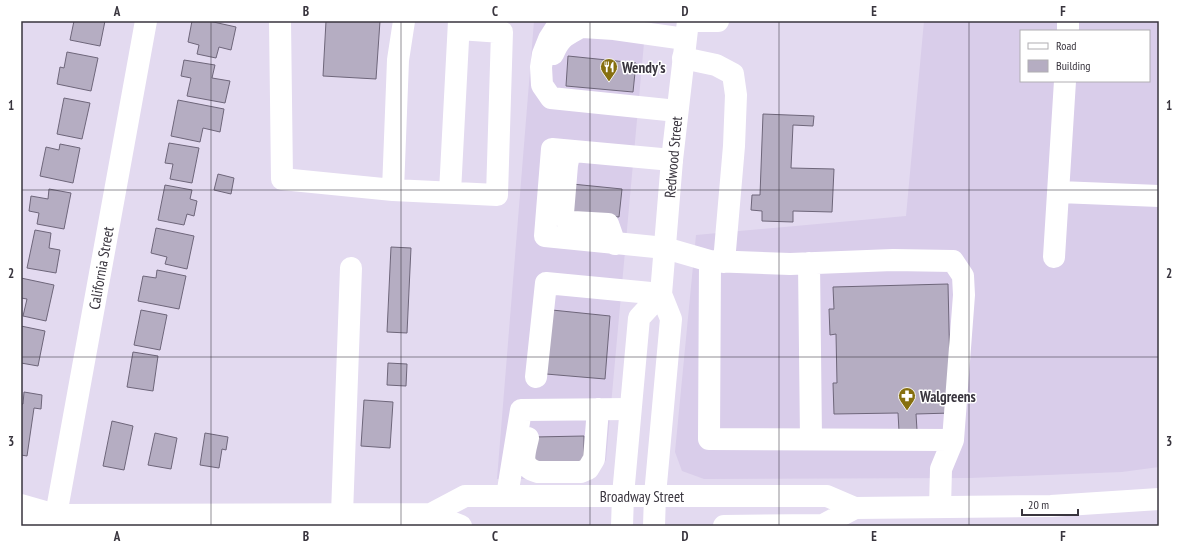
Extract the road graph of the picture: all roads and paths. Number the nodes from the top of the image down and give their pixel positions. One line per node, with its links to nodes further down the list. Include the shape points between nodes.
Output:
1 (146, 21): 38 (main road, California Street)
2 (280, 21): 13 (main road, via 282,179)
3 (404, 21): 13 (main road, via 398,60)
4 (718, 21): 8 (main road)
5 (558, 23): 7 (main road); 10 (main road, via 543,54 542,85 551,98)
6 (459, 25): 14 (main road); 14 (main road, via 502,32 497,196)
7 (581, 27): 8 (main road); 10 (main road, via 563,37 558,43 552,63 558,81 564,88 631,97)
8 (686, 35): 11 (main road, Redwood Street); 19 (main road, via 716,65 733,74 736,95 734,146)
9 (1065, 82): 15 (main road)
10 (648, 107): 11 (main road)
11 (677, 110): 12 (main road, Redwood Street)
12 (672, 160): 17 (main road, Redwood Street); 17 (main road, via 552,149 545,236)
13 (393, 190): 14 (main road)
14 (450, 192)
15 (1058, 192): 16 (main road); 18 (main road)
16 (1159, 196)
17 (665, 248): 19 (main road); 22 (main road, Redwood Street)
18 (1054, 257)
19 (717, 261): 20 (main road); 27 (main road, via 709,439)
20 (809, 263): 27 (main road); 28 (main road, via 953,261 963,276 964,295)
21 (351, 268): 36 (main road)
22 (660, 294): 23 (main road, via 546,282); 24 (main road, via 639,318); 30 (main road, Redwood Street, via 671,319)
23 (536, 377)
24 (630, 409): 26 (main road); 29 (main road)
25 (521, 410): 26 (main road); 26 (main road, via 528,437 524,459 531,470 538,472 581,472 588,469 594,459); 31 (main road)
26 (598, 410)
27 (811, 439): 28 (main road)
28 (953, 440): 34 (main road, via 941,469)
29 (623, 495): 30 (main road, Broadway Street); 31 (main road, Broadway Street); 41 (main road)
30 (655, 495): 35 (main road, Broadway Street, via 827,496); 42 (main road, Redwood Street)
31 (507, 496): 37 (main road, Broadway Street, via 465,496)
32 (1159, 499): 34 (main road, Broadway Street, via 1051,506)
33 (21, 505): 38 (main road, Broadway Street)
34 (940, 507): 35 (main road, Broadway Street)
35 (855, 508): 43 (main road, Broadway Street, via 823,525)
36 (342, 514): 37 (main road, Broadway Street); 38 (main road, Broadway Street)
37 (431, 514): 40 (main road, Broadway Street)
38 (56, 515): 39 (main road, Broadway Street)
39 (22, 526)
40 (461, 526)
41 (622, 526)
42 (654, 526)
43 (724, 526)

